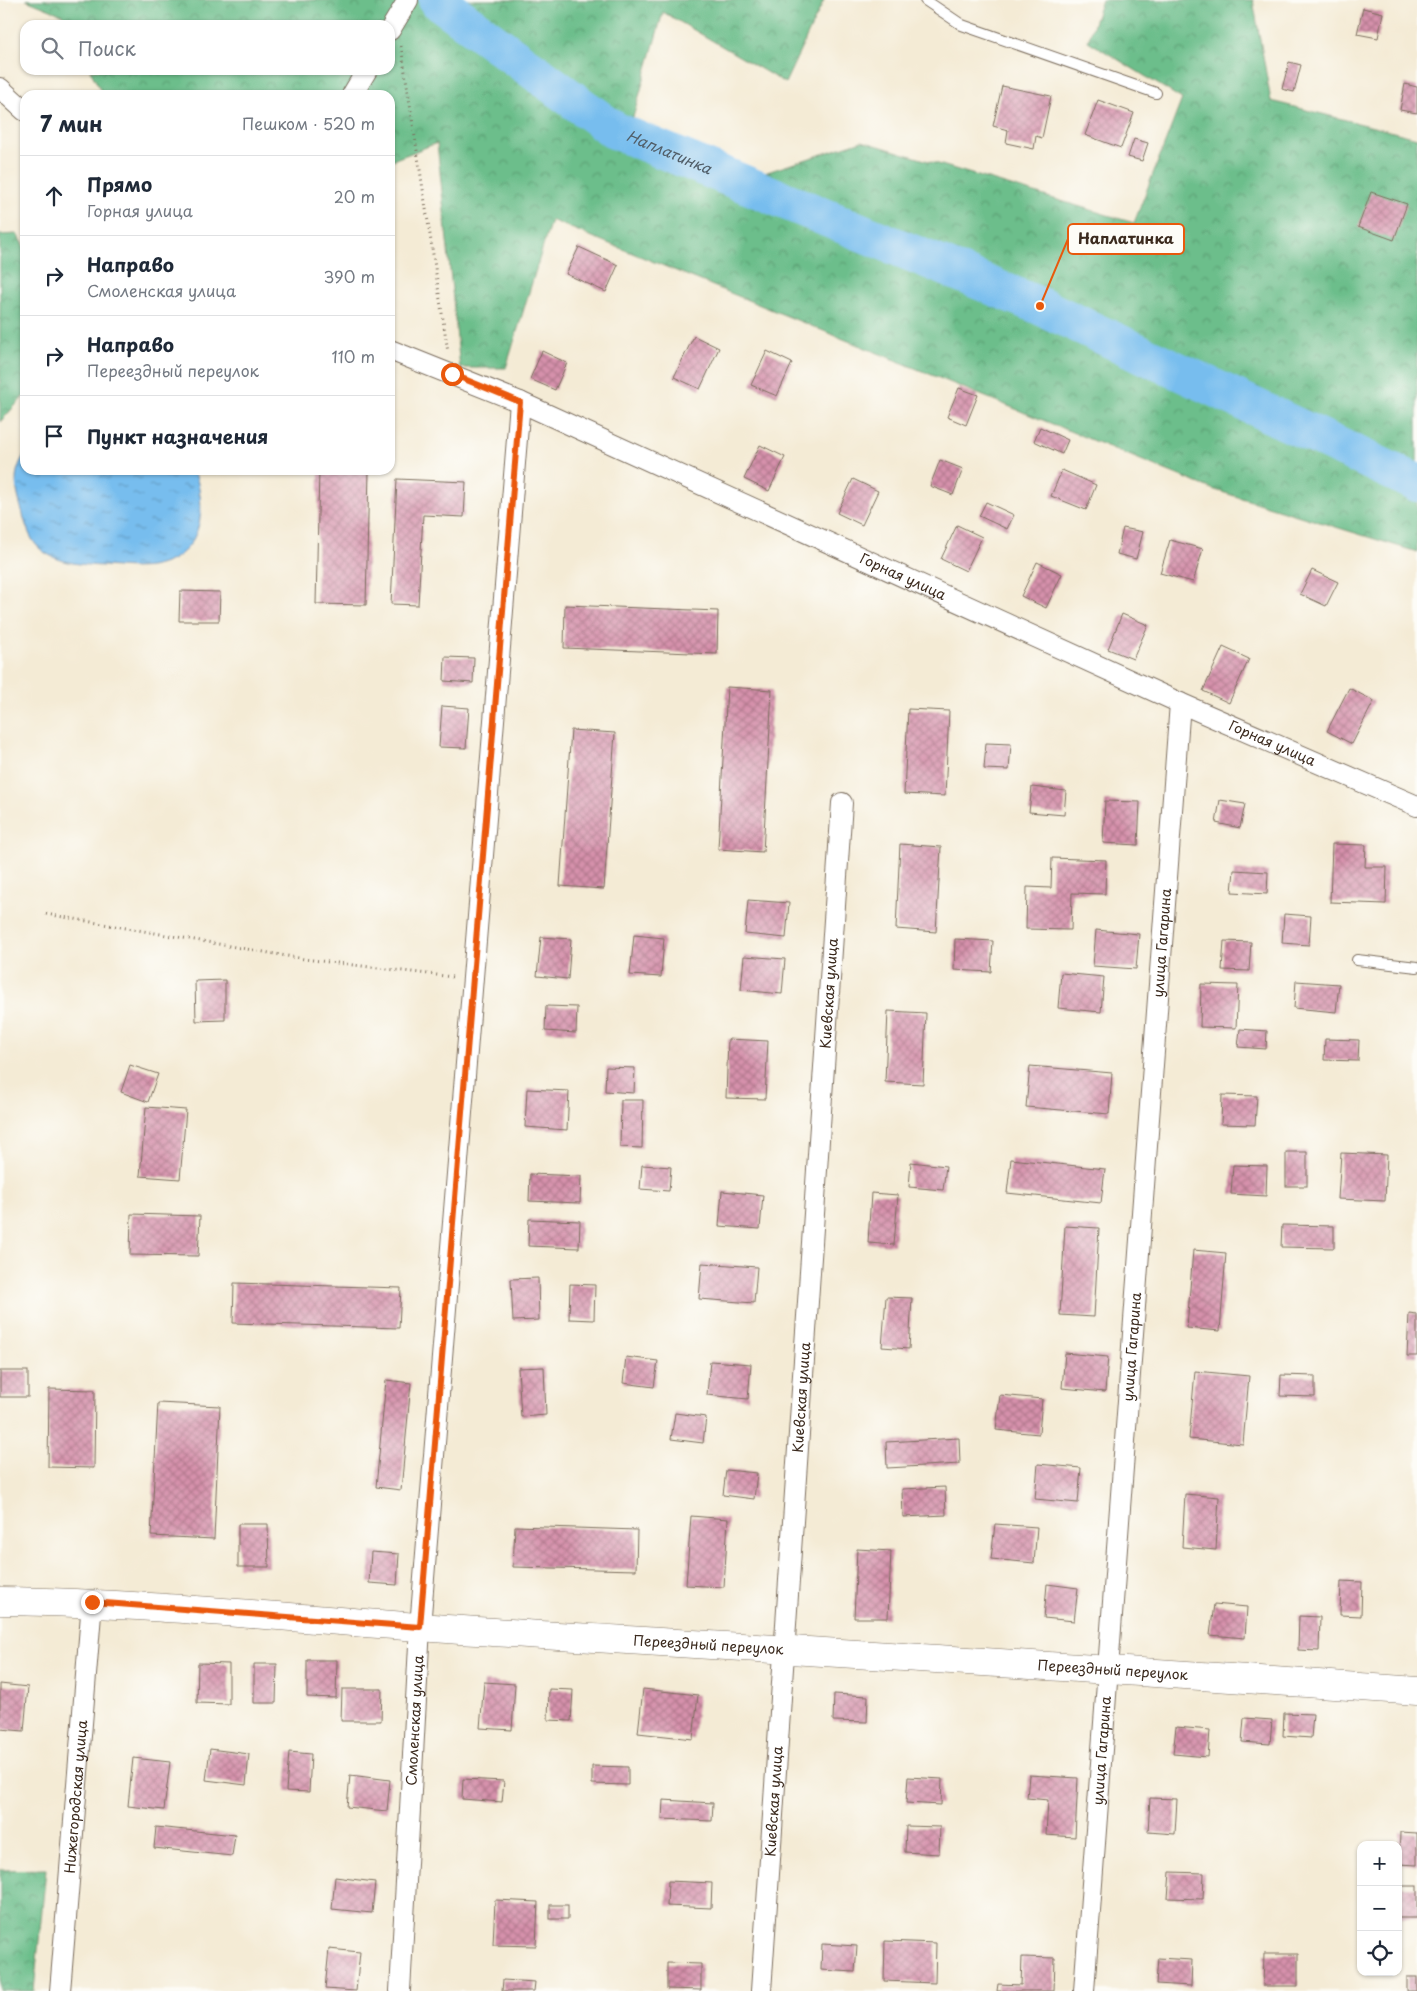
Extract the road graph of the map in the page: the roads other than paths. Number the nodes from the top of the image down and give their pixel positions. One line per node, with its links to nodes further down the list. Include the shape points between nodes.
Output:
1 (408, 0): 3 (street)
2 (925, 0): 7 (lane, via 962,25)
3 (395, 22)
4 (363, 75): 6 (street)
5 (0, 88): 8 (street)
6 (355, 90)
7 (1156, 93)
8 (20, 106)
9 (395, 352): 10 (street, Горная улица)
10 (520, 402): 11 (street, Горная улица); 18 (street, Смоленская улица)
11 (1180, 702): 13 (street, Горная улица); 20 (street, улица Гагарина)
12 (842, 803): 19 (street, Киевская улица)
13 (1417, 806)
14 (1358, 960): 15 (lane)
15 (1417, 967)
16 (0, 1600): 17 (street, Переездный переулок)
17 (92, 1602): 18 (street, Переездный переулок); 22 (street, Нижегородская улица)
18 (420, 1627): 19 (street, Переездный переулок); 23 (street, Смоленская улица)
19 (784, 1650): 20 (street, Переездный переулок); 24 (street, Киевская улица)
20 (1108, 1668): 21 (street, Переездный переулок); 25 (street, улица Гагарина)
21 (1417, 1691)
22 (60, 1991)
23 (400, 1991)
24 (761, 1991)
25 (1084, 1991)

